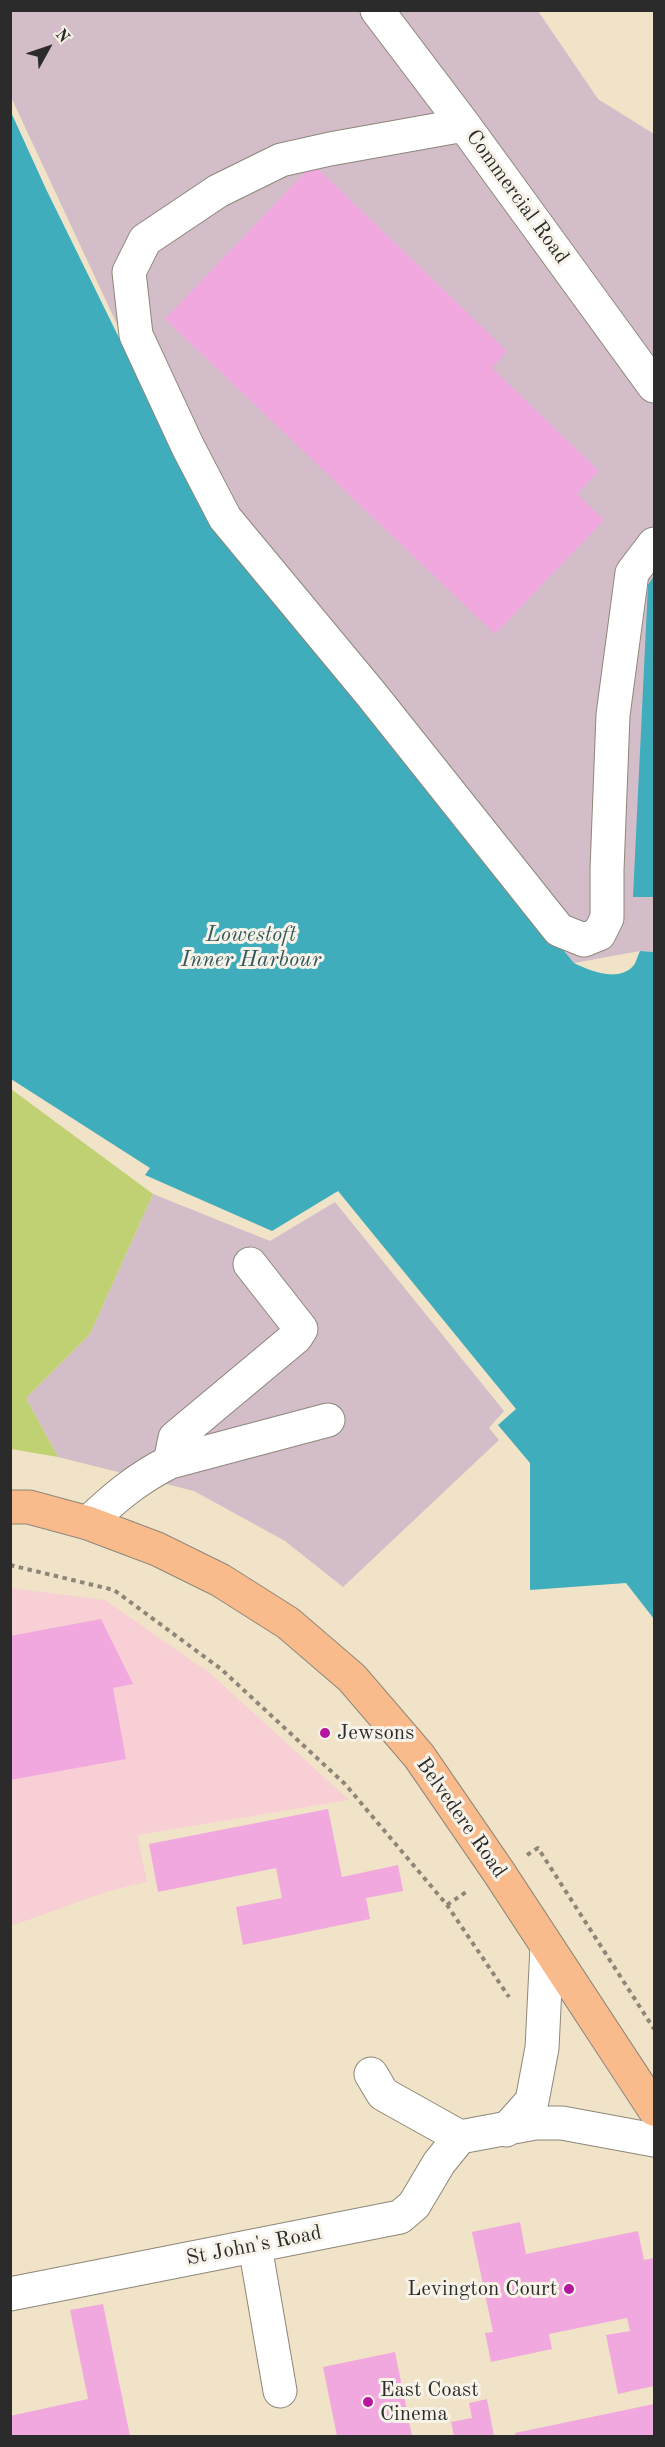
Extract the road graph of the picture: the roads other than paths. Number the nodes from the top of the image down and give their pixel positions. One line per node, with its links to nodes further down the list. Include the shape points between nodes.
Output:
1 (377, 10): 2 (street, Commercial Road)
2 (464, 125): 3 (street, Commercial Road); 4 (street, via 281,160 218,191 145,240 129,272 136,335 225,518 560,930 584,940 599,934 608,918 613,715 632,573)
3 (654, 386)
4 (654, 544)
5 (250, 1264): 7 (street, via 301,1329 175,1438)
6 (328, 1420): 7 (street)
7 (170, 1462): 9 (street, via 116,1495)
8 (10, 1507): 9 (highway, Belvedere Road, via 29,1507)
9 (88, 1523): 10 (highway, Belvedere Road, via 157,1549 220,1580 288,1623 352,1678 419,1756)
10 (547, 1947): 12 (highway, Belvedere Road); 13 (street, via 542,2048 532,2101)
11 (371, 2074): 14 (street, via 383,2094)
12 (654, 2109)
13 (506, 2130): 14 (street); 15 (street, via 535,2123 562,2123)
14 (460, 2137): 16 (street, St John's Road, via 414,2205 400,2217)
15 (654, 2140)
16 (255, 2246): 17 (street, St John's Road); 18 (street)
17 (10, 2295)
18 (280, 2391)

